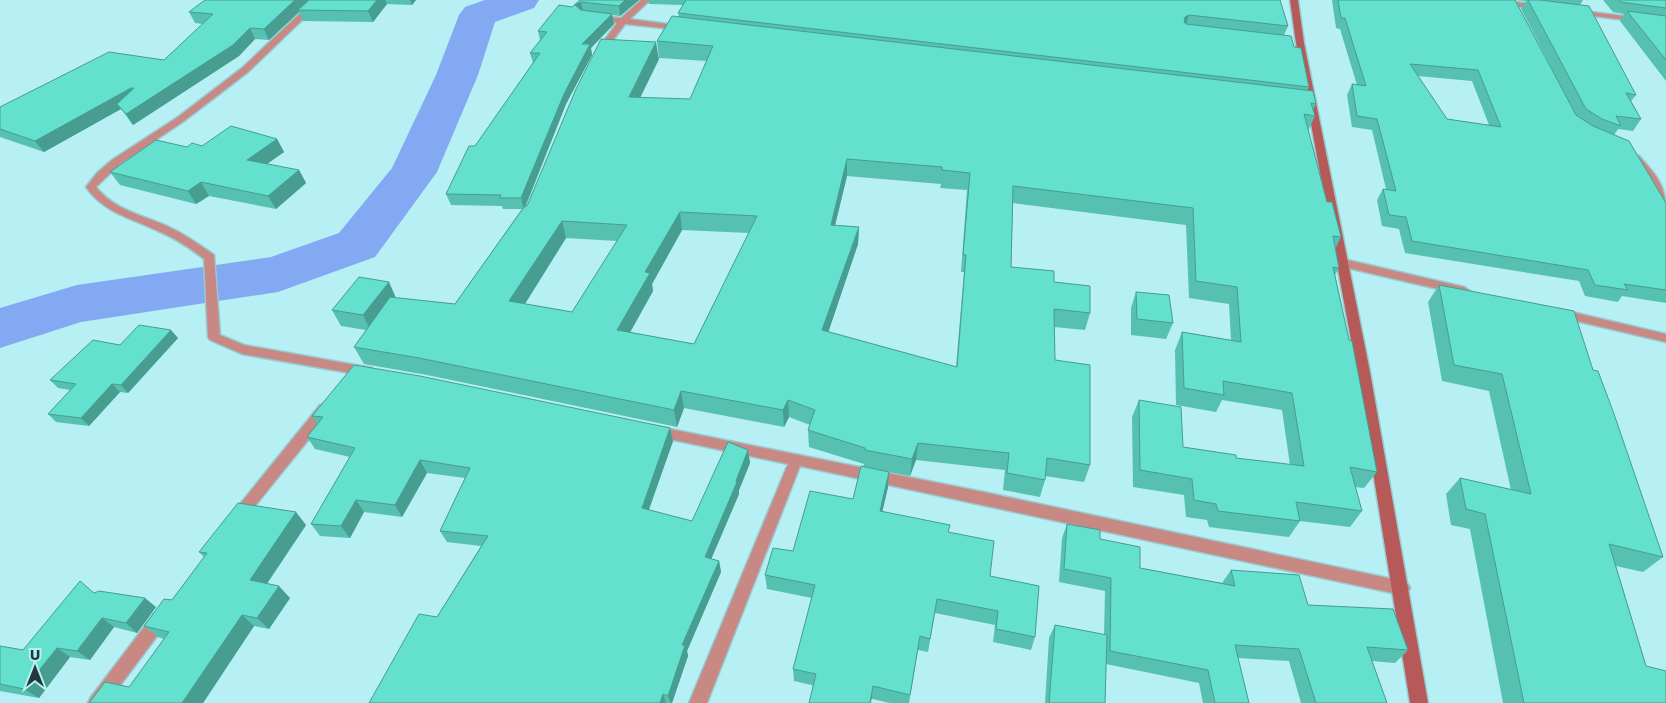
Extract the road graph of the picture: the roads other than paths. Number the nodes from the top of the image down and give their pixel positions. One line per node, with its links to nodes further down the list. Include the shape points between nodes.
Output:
1 (319, 0): 19 (street, via 245,70 181,119 116,162 91,187 99,199 126,215 190,242 210,258 214,338 242,349)
2 (646, 0): 9 (street)
3 (1294, 0): 15 (main road, via 1296,42)
4 (1479, 0): 5 (street, via 1514,8)
5 (1534, 4): 6 (street)
6 (1546, 8)
7 (1565, 10): 10 (street)
8 (591, 17): 9 (street)
9 (623, 21): 11 (street); 12 (street)
10 (1666, 23)
11 (695, 30)
12 (593, 63)
13 (1629, 152): 14 (street, via 1652,178)
14 (1666, 209)
15 (1344, 262): 16 (street); 26 (main road)
16 (1476, 294)
17 (1543, 309): 18 (street)
18 (1666, 338)
19 (358, 369): 20 (street); 21 (street)
20 (384, 374)
21 (346, 384)
22 (333, 399): 25 (street)
23 (641, 428): 24 (street)
24 (796, 460): 26 (street); 29 (street)
25 (230, 527)
26 (1402, 588): 30 (main road)
27 (171, 603): 28 (street)
28 (97, 703)
29 (698, 703)
30 (1419, 703)

